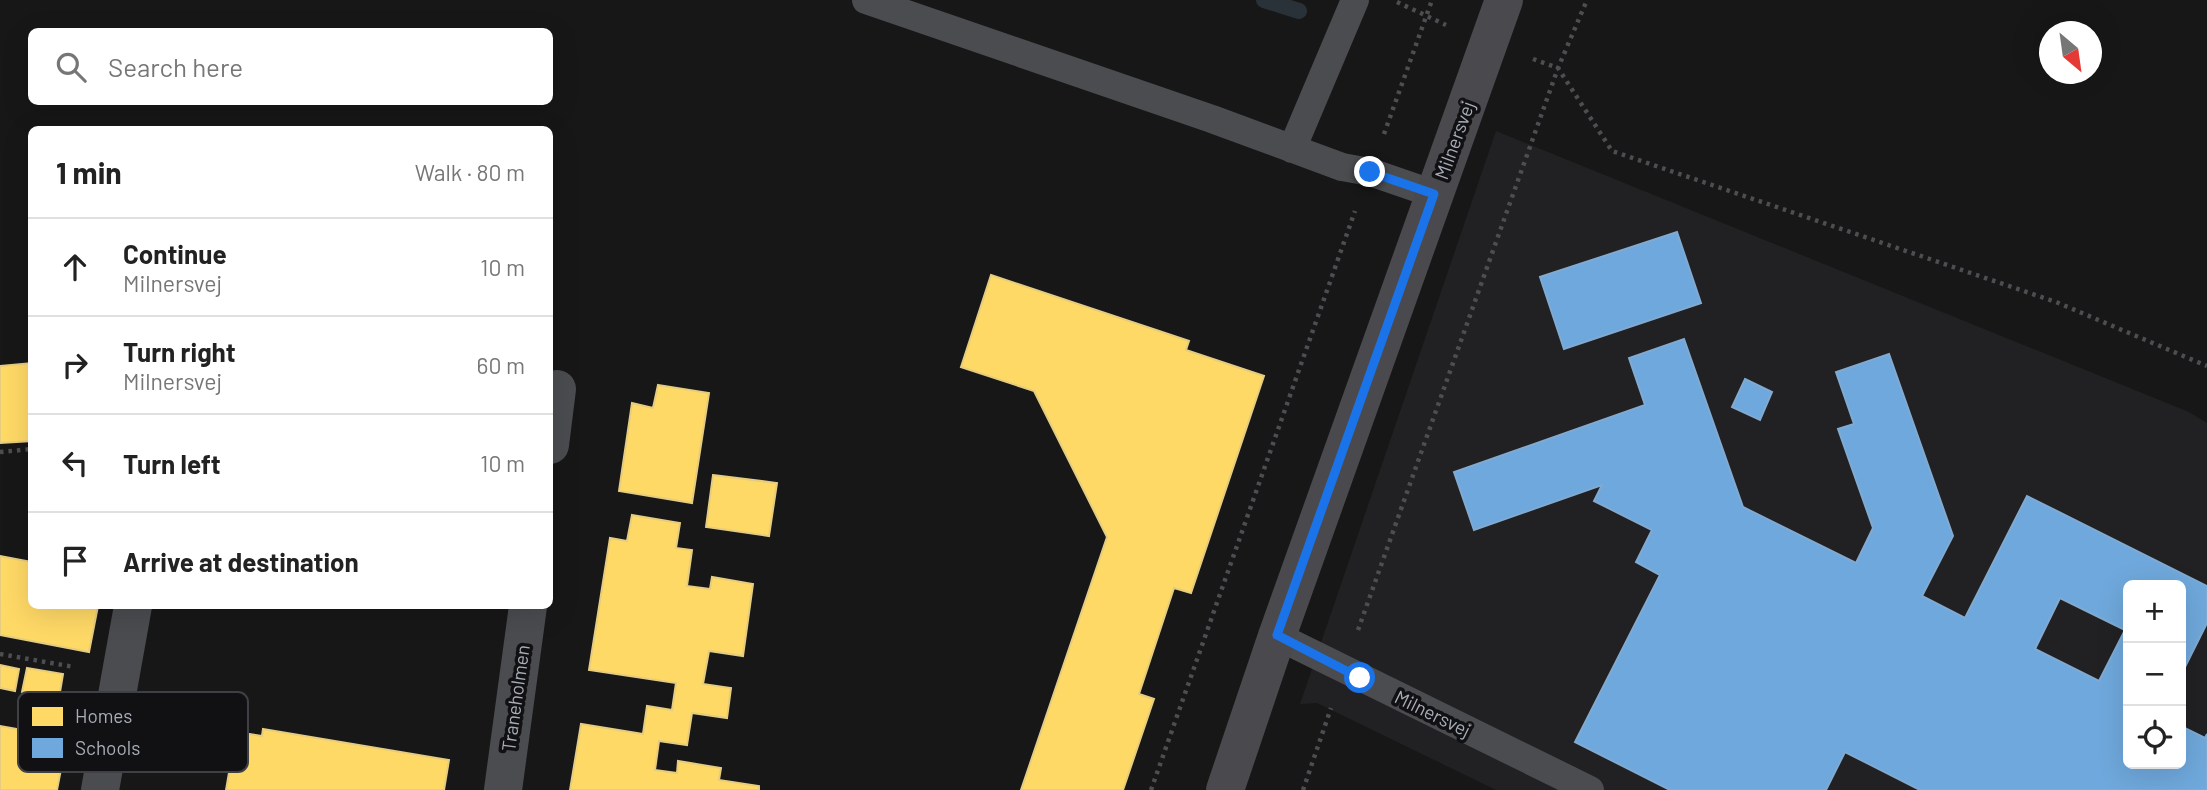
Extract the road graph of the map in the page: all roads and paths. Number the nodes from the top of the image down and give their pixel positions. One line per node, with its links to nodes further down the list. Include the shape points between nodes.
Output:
1 (866, 0): 9 (lane)
2 (1355, 0): 9 (lane)
3 (1394, 0): 7 (path)
4 (1432, 0): 7 (path)
5 (1504, 0): 11 (street, Milnersvej)
6 (1587, 0): 8 (path)
7 (1427, 17): 10 (path)
8 (1558, 68): 12 (path, via 1612,150 2056,302); 21 (path)
9 (1292, 149): 10 (lane)
10 (1370, 172): 11 (lane); 27 (path)
11 (1434, 194): 19 (street, Milnersvej)
12 (2207, 366)
13 (557, 389): 14 (street)
14 (553, 421)
15 (28, 449): 16 (path)
16 (0, 452)
17 (132, 609): 22 (street)
18 (528, 609): 26 (street, Traneholmen)
19 (1277, 635): 21 (lane, Milnersvej); 28 (street, Milnersvej)
20 (0, 654): 22 (path)
21 (1344, 669): 29 (path); 30 (lane, Milnersvej)
22 (120, 676): 23 (street)
23 (117, 692)
24 (103, 772): 25 (street)
25 (100, 790)
26 (503, 790)
27 (1151, 790)
28 (1225, 790)
29 (1303, 790)
30 (1590, 790)

